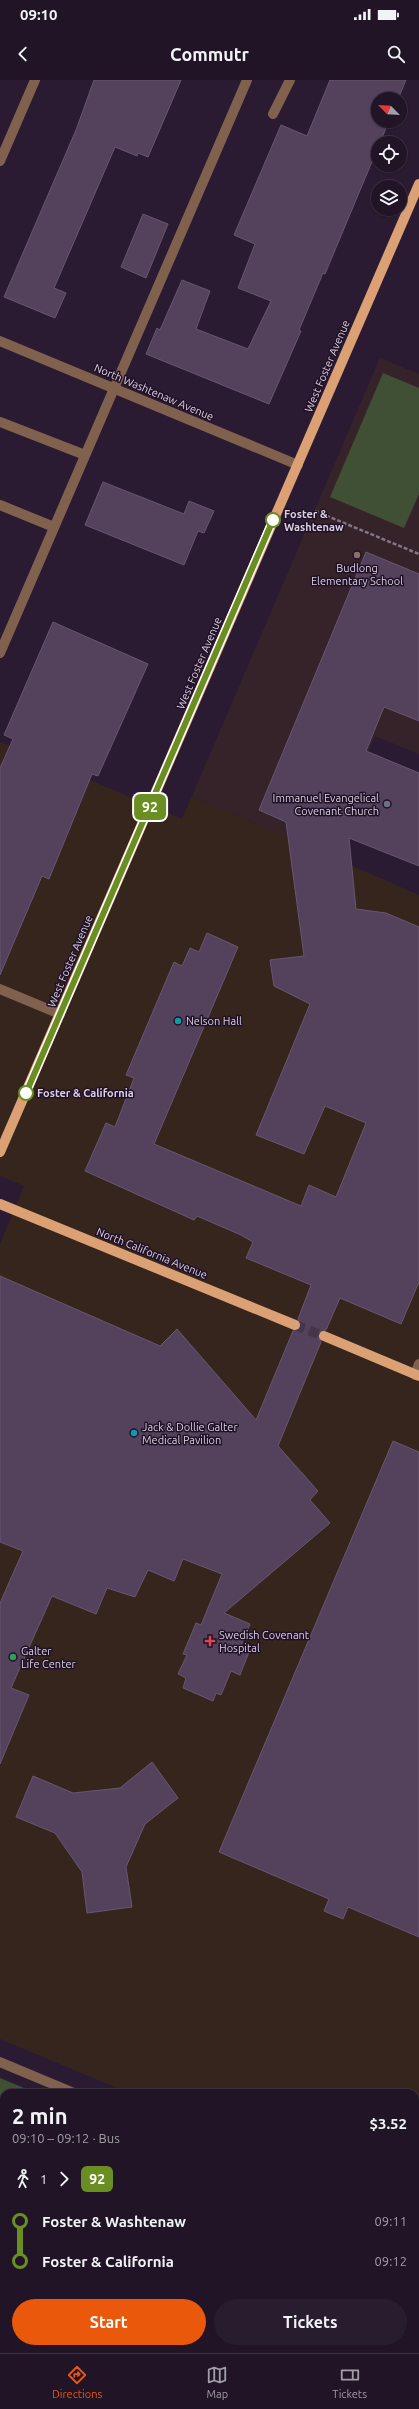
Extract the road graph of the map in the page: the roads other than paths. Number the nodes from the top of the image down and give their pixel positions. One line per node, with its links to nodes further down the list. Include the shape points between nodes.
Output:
1 (35, 80): 5 (street)
2 (247, 80): 8 (street)
3 (290, 80): 4 (street)
4 (273, 114)
5 (0, 161)
6 (419, 184): 11 (main road, West Foster Avenue)
7 (0, 341): 8 (street, North Washtenaw Avenue)
8 (114, 388): 10 (street); 11 (street, North Washtenaw Avenue)
9 (0, 422): 10 (street)
10 (85, 455): 13 (street)
11 (298, 465): 16 (main road, West Foster Avenue)
12 (0, 505): 13 (street)
13 (54, 528): 14 (street)
14 (0, 653)
15 (0, 989): 16 (street)
16 (60, 1014): 17 (main road, West Foster Avenue)
17 (0, 1152)
18 (0, 1204): 19 (main road, North California Avenue)
19 (295, 1325)
20 (324, 1336): 22 (main road)
21 (419, 1364): 22 (street)
22 (417, 1375)
23 (0, 2062): 24 (street)
24 (64, 2089)

